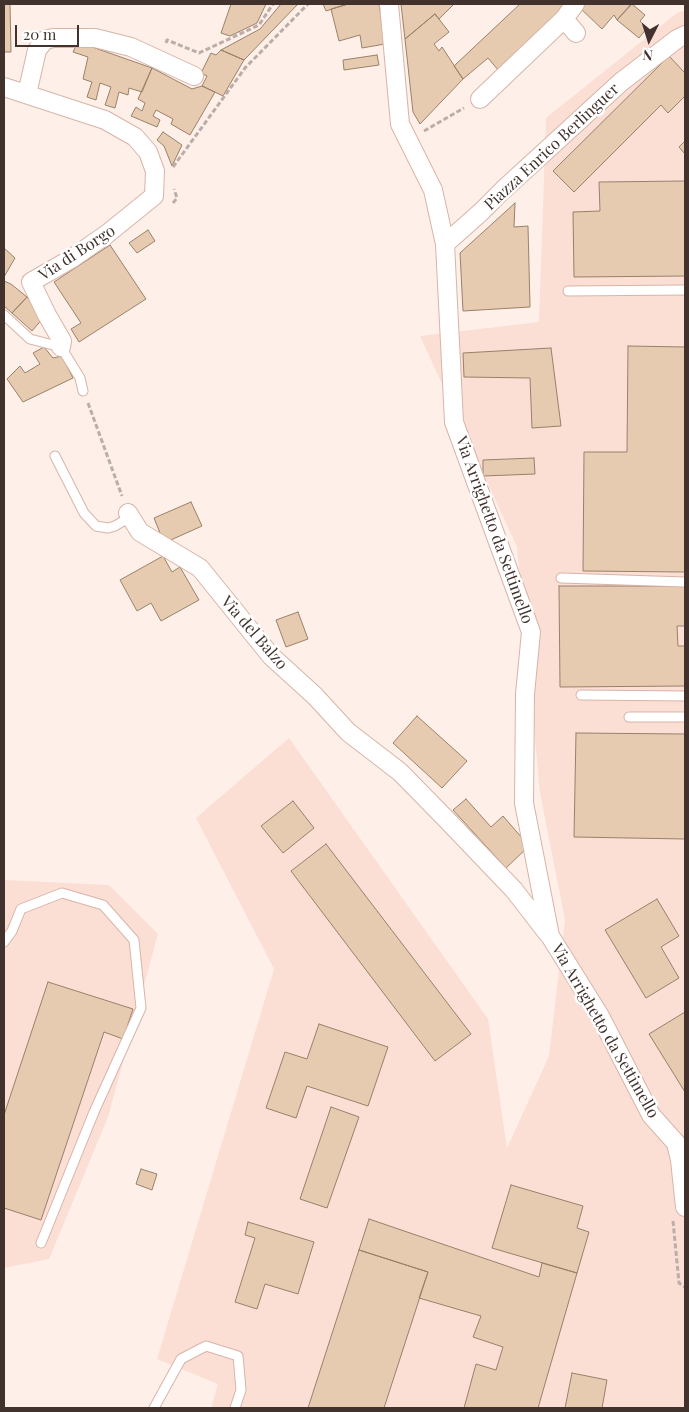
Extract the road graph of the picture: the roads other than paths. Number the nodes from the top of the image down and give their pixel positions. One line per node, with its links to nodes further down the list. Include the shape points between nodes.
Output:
1 (389, 4): 8 (street, Via Arrighetto da Settimello, via 400,124 433,190)
2 (575, 4): 7 (street, via 570,26)
3 (685, 35): 8 (street, Piazza Enrico Berlinguer, via 617,86)
4 (194, 76): 6 (street, via 131,47 95,38 53,38 45,40 37,50)
5 (4, 87): 6 (street)
6 (28, 94): 12 (street, Via di Borgo, via 105,120 135,137 148,152 155,171 154,196 107,234 31,282 62,340)
7 (480, 98)
8 (445, 244): 22 (street, Via Arrighetto da Settimello, via 454,422 531,632 525,694 524,803)
9 (685, 290): 10 (lane)
10 (568, 292)
11 (4, 314): 12 (lane, via 30,339)
12 (61, 347): 13 (lane, via 80,378)
13 (83, 391)
14 (55, 456): 15 (lane, via 84,513 96,526 115,526)
15 (129, 515): 22 (street, Via del Balzo, via 140,532 200,568 271,656 348,732 400,772 514,890)
16 (561, 578): 17 (lane)
17 (685, 582)
18 (581, 694): 19 (lane)
19 (685, 696)
20 (629, 717): 21 (lane)
21 (685, 717)
22 (550, 936): 24 (street, Via Arrighetto da Settimello, via 600,1016 651,1115 676,1143)
23 (4, 942): 25 (lane, via 21,909 62,894 103,905 134,940 141,1008)
24 (685, 1207)
25 (40, 1244)
26 (154, 1408): 27 (lane, via 181,1359 206,1346 238,1356 241,1390)
27 (234, 1408)

